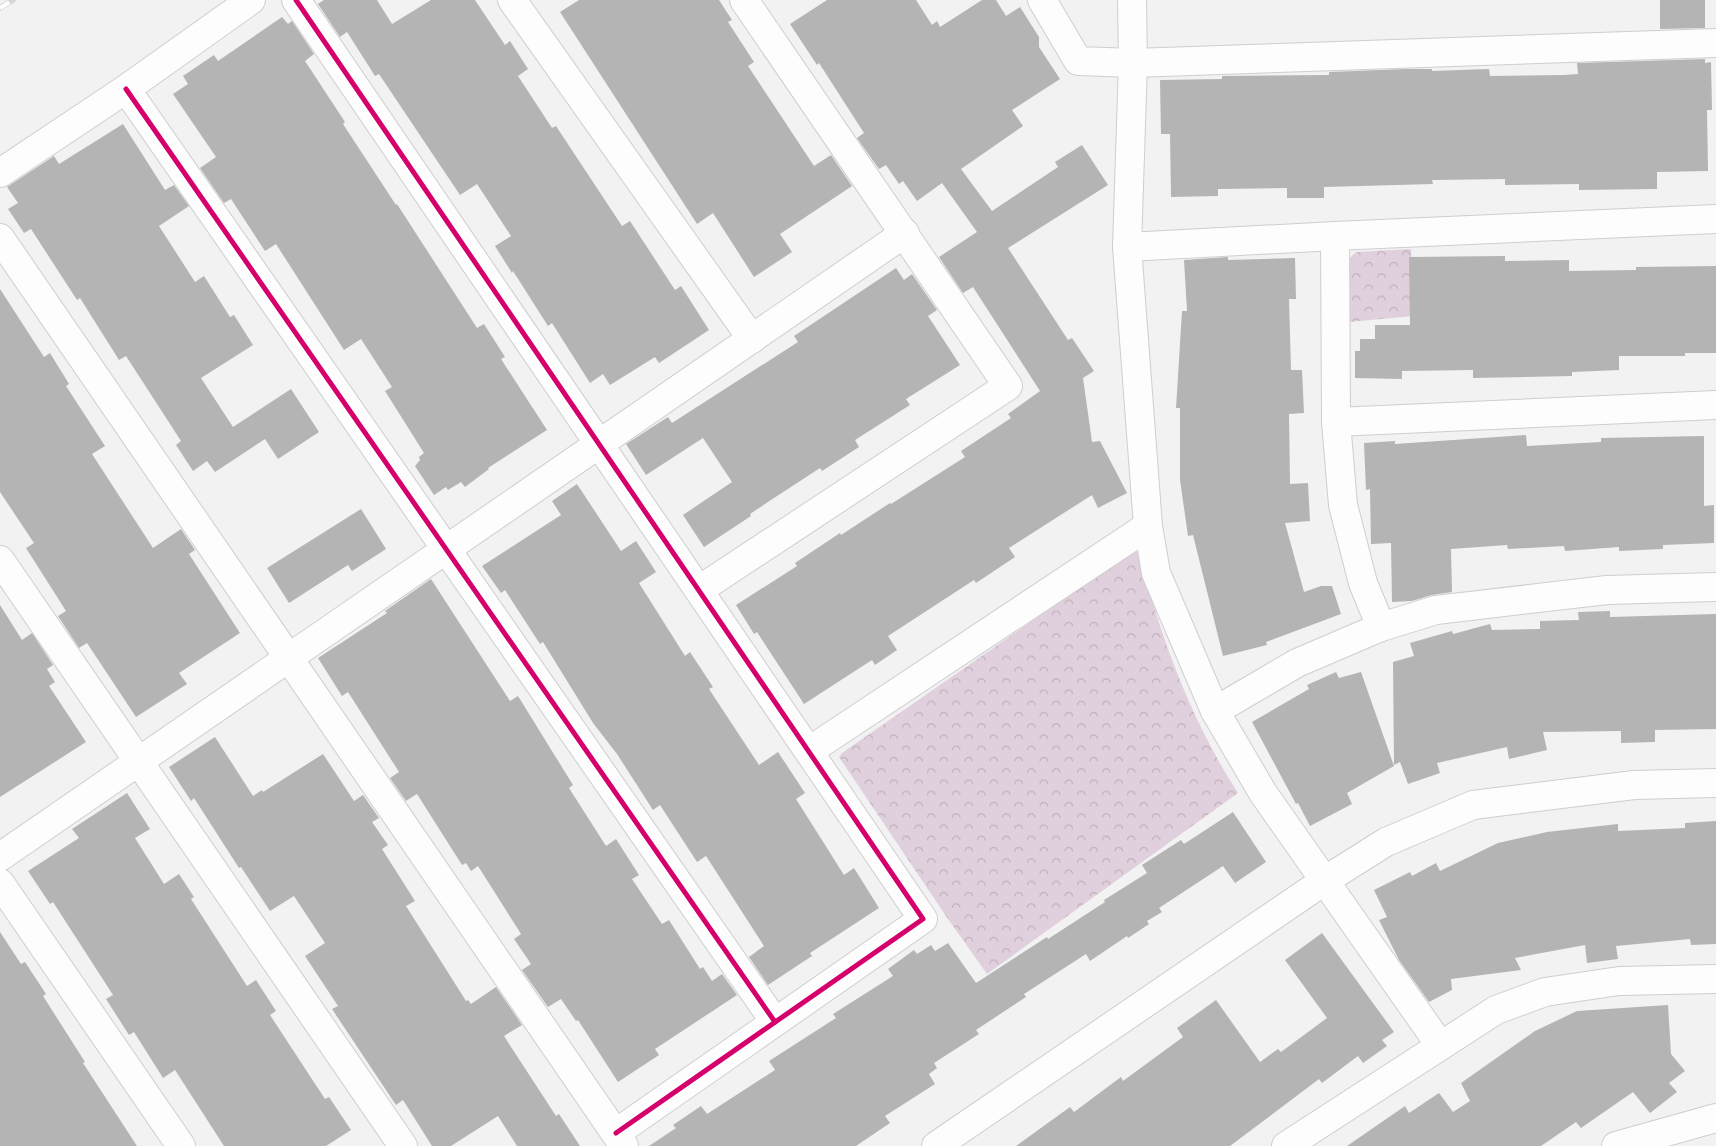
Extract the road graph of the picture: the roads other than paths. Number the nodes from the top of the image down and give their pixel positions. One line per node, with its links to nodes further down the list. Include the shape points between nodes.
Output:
1 (251, 0): 9 (street)
2 (296, 0): 19 (street)
3 (512, 0): 16 (street)
4 (744, 0): 12 (street)
5 (1042, 0): 8 (street, via 1078,62)
6 (1132, 0): 8 (street)
7 (1716, 43): 8 (street)
8 (1133, 63): 15 (street)
9 (126, 89): 10 (street); 21 (street)
10 (0, 173)
11 (1716, 219): 13 (street)
12 (905, 233): 16 (street); 24 (street, via 1008,386)
13 (1335, 236): 15 (street); 18 (street)
14 (0, 238): 26 (street)
15 (1128, 247): 20 (street)
16 (752, 338): 19 (street)
17 (1716, 405): 18 (street)
18 (1336, 422): 25 (street, via 1343,505 1363,583)
19 (600, 444): 21 (street); 24 (street)
20 (1148, 526): 27 (street, via 1156,573); 28 (street)
21 (446, 549): 26 (street); 35 (street)
22 (0, 560): 29 (street)
23 (1716, 587): 25 (street, via 1607,590 1436,610)
24 (699, 590): 28 (street)
25 (1381, 627): 27 (street, via 1296,663)
26 (288, 658): 29 (street); 38 (street)
27 (1216, 711): 32 (street, via 1263,793)
28 (809, 751): 35 (street, via 923,918)
29 (139, 762): 31 (street); 40 (street)
30 (1716, 782): 32 (street, via 1634,785 1473,805 1386,842)
31 (0, 857)
32 (1324, 881): 36 (street); 41 (street)
33 (0, 883): 39 (street)
34 (1716, 980): 36 (street, via 1619,981 1545,992 1496,1010)
35 (775, 1022): 38 (street)
36 (1440, 1045): 42 (street)
37 (1716, 1118): 43 (street)
38 (620, 1140)
39 (181, 1146)
40 (403, 1146)
41 (936, 1146)
42 (1286, 1146)
43 (1616, 1146)

